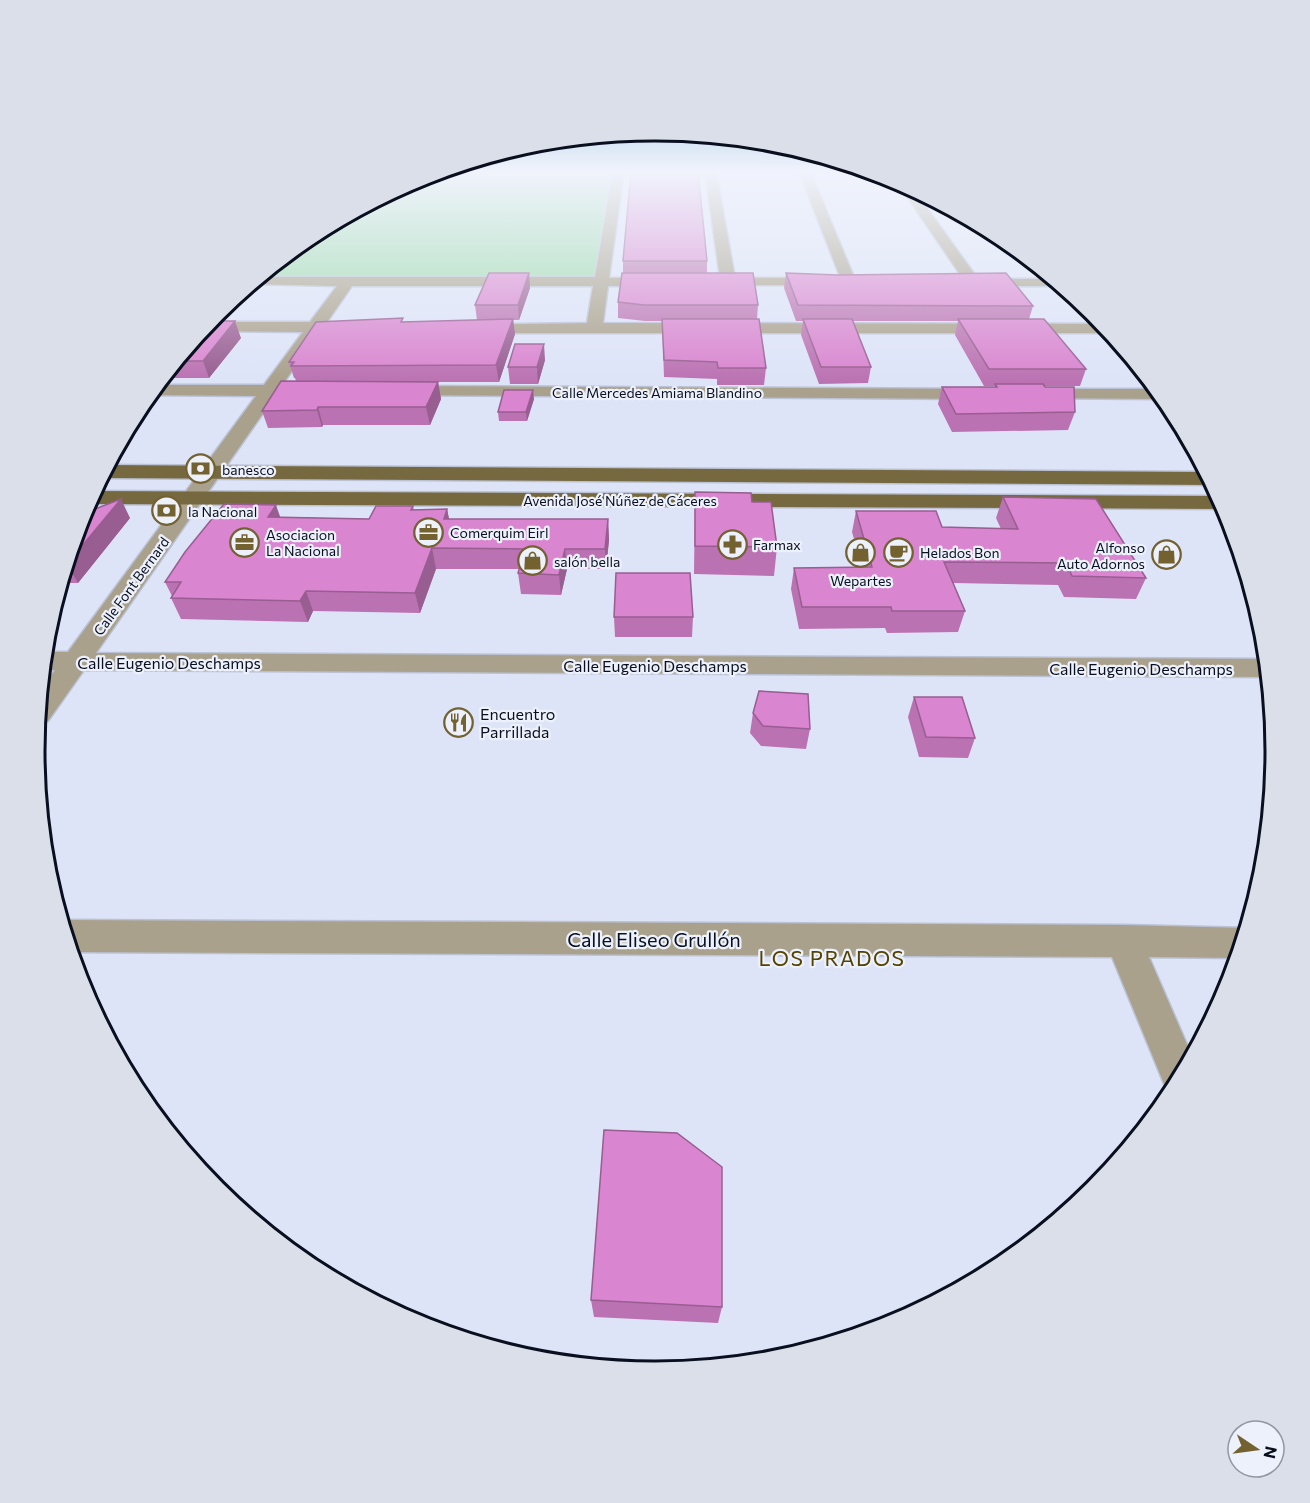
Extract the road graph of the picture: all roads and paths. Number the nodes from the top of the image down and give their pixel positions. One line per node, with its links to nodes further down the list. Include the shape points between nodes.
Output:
1 (608, 241): 7 (street)
2 (722, 241): 10 (street)
3 (836, 241): 10 (street, via 855,282)
4 (945, 241): 12 (street)
5 (348, 280): 6 (street); 7 (street); 15 (street, Calle Font Bernard)
6 (268, 281)
7 (602, 281): 8 (street); 18 (street)
8 (682, 282)
9 (705, 282): 10 (street)
10 (728, 282)
11 (951, 282): 12 (street)
12 (974, 282): 13 (street)
13 (1044, 283)
14 (217, 327): 15 (street)
15 (314, 327): 16 (street); 21 (street, Calle Font Bernard)
16 (373, 327)
17 (454, 328): 18 (street)
18 (594, 328): 19 (street)
19 (1096, 330)
20 (164, 390): 21 (street)
21 (268, 391): 22 (street); 26 (street, Calle Font Bernard)
22 (328, 391)
23 (375, 391): 24 (street, Calle Mercedes Amiama Blandino)
24 (1149, 394)
25 (113, 472): 26 (main road, Avenida José Núñez de Cáceres)
26 (212, 473): 27 (main road, Avenida José Núñez de Cáceres); 29 (street, Calle Font Bernard)
27 (1200, 478)
28 (100, 498): 29 (main road, Avenida José Núñez de Cáceres)
29 (194, 499): 30 (main road, Avenida José Núñez de Cáceres); 32 (street, Calle Font Bernard)
30 (1212, 503)
31 (52, 662): 32 (street, Calle Eugenio Deschamps)
32 (77, 662): 33 (street, Calle Eugenio Deschamps); 34 (street, Calle Font Bernard)
33 (1259, 668)
34 (47, 702)
35 (74, 936): 36 (street, Calle Eliseo Grullón)
36 (1124, 941): 37 (street, Calle Eliseo Grullón); 38 (street)
37 (1235, 942)
38 (1177, 1067)

